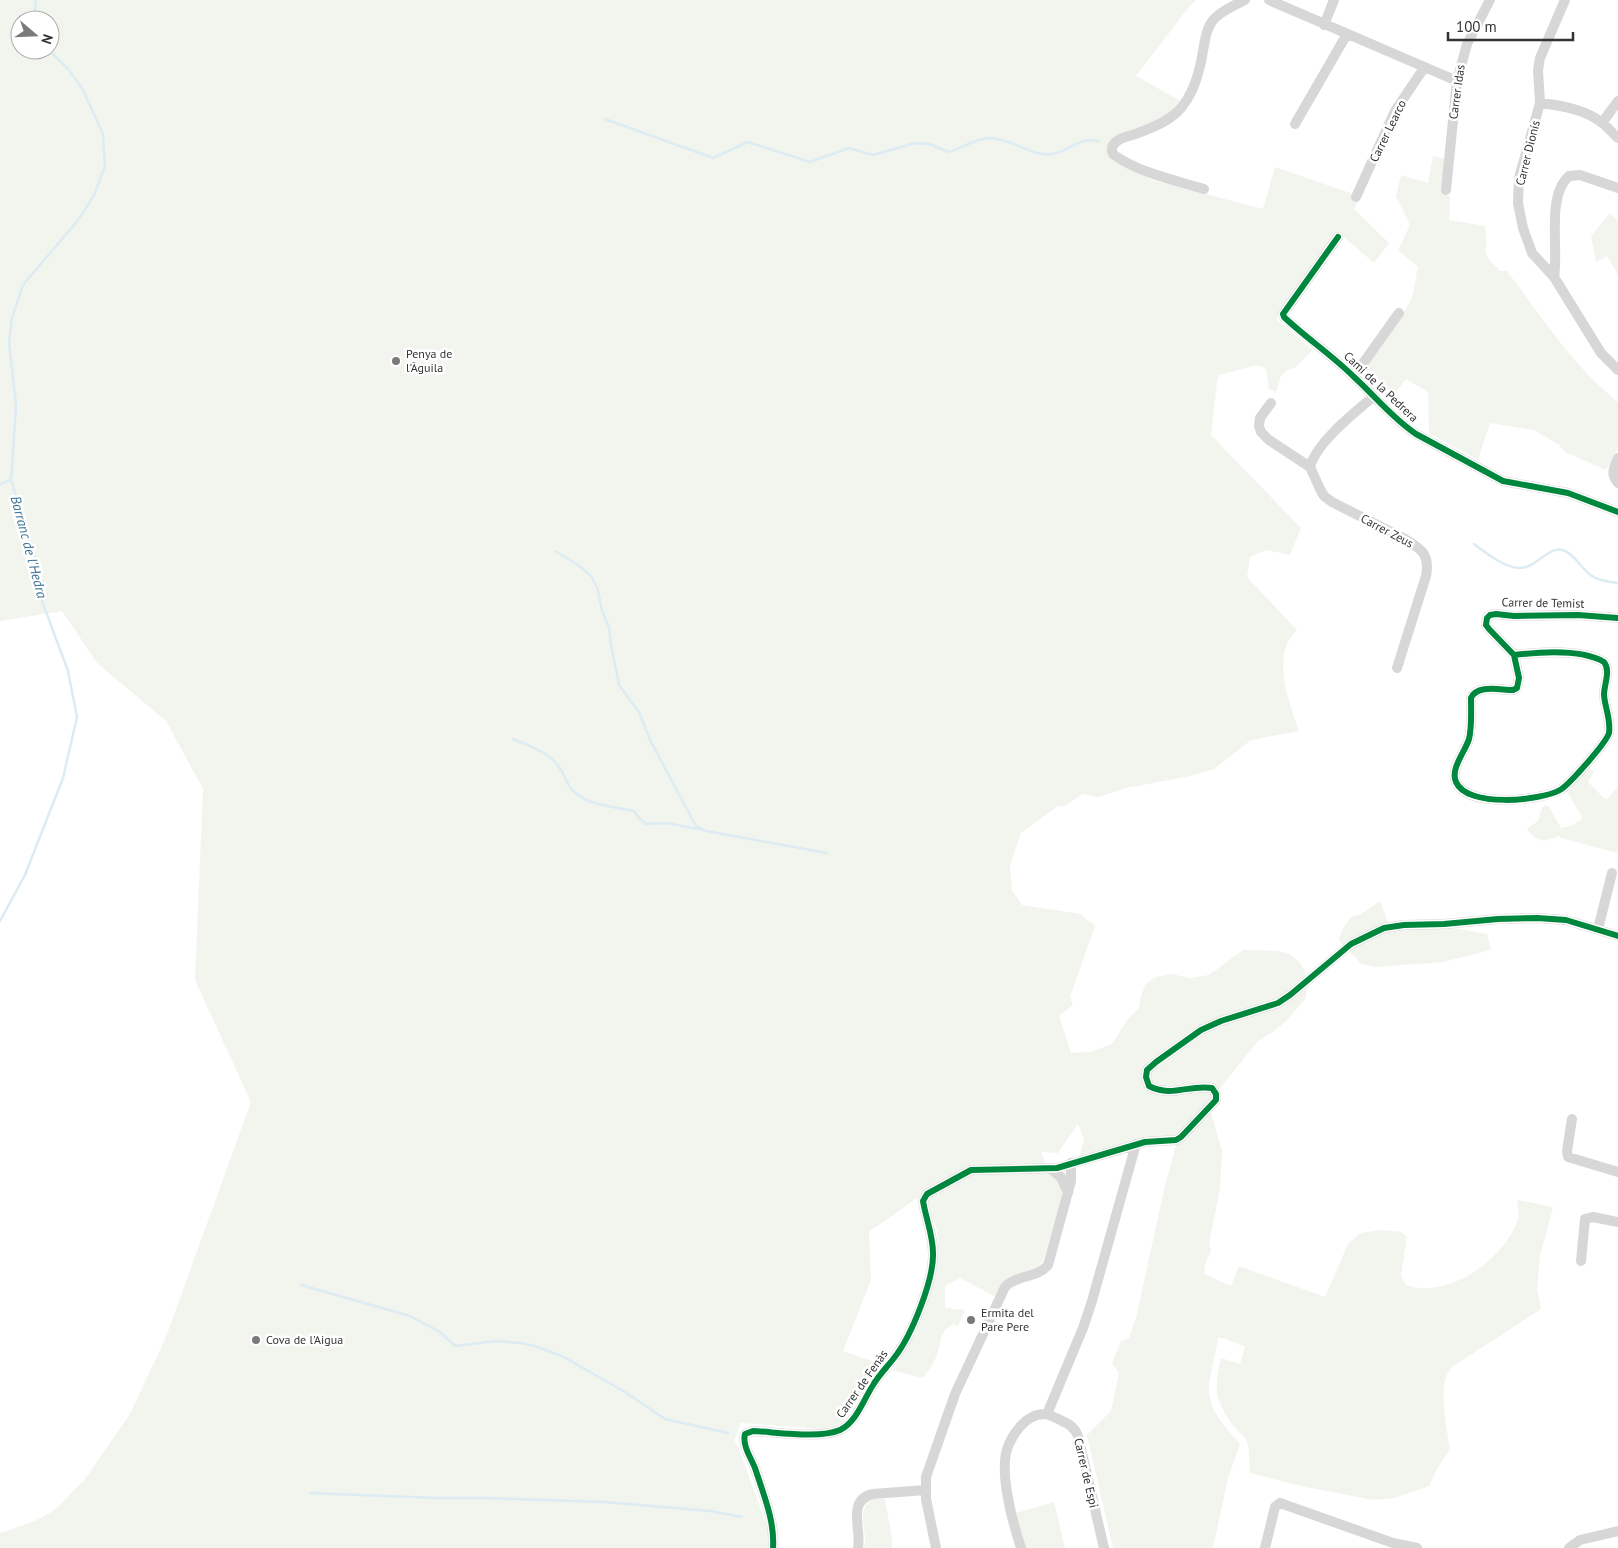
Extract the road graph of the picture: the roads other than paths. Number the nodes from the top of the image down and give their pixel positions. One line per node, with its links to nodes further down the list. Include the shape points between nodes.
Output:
1 (1245, 0): 16 (street, via 1212,21 1199,72 1191,92 1177,112 1148,129 1115,142 1112,147 1114,155 1132,164)
2 (1269, 0): 6 (street)
3 (1334, 0): 6 (street)
4 (1490, 0): 9 (street, Carrer Idas, via 1467,44)
5 (1565, 0): 11 (street, Carrer Dionís, via 1540,58)
6 (1324, 25): 7 (street)
7 (1347, 34): 8 (street); 13 (street)
8 (1424, 68): 9 (street); 18 (street, Carrer Learco, via 1395,111)
9 (1457, 81): 17 (street, Carrer Idas)
10 (1618, 100): 12 (street)
11 (1540, 104): 12 (street, via 1563,106); 20 (street, Carrer Dionís, via 1520,178 1518,198 1529,244 1536,259)
12 (1602, 123): 14 (street)
13 (1295, 124)
14 (1618, 138)
15 (1618, 188): 20 (street, via 1580,175 1569,176 1563,182 1556,204)
16 (1204, 189)
17 (1446, 190)
18 (1356, 197)
19 (1338, 237): 23 (street, Camí de la Pedrera, via 1283,314)
20 (1554, 277): 22 (street, Carrer Dionís, via 1598,349)
21 (1399, 313): 23 (street, Camí de la Pedrera)
22 (1618, 370)
23 (1354, 376): 24 (street, Camí de la Pedrera)
24 (1373, 397): 27 (street, via 1340,424); 29 (street, Camí de la Pedrera, via 1416,434 1503,481 1568,493)
25 (1271, 403): 27 (street, via 1260,418 1261,432)
26 (1618, 458): 28 (street, via 1612,474)
27 (1310, 467): 32 (street, Carrer Zeus, via 1324,496 1416,546 1428,563)
28 (1618, 483)
29 (1618, 512)
30 (1618, 618): 31 (street, Carrer de Temist, via 1490,615 1486,625)
31 (1514, 655): 31 (street, via 1567,654 1594,657 1604,662 1608,670 1604,688 1609,714 1608,734 1582,769 1561,790 1528,798 1493,800 1475,797 1459,787 1455,777 1469,739 1471,698 1478,690 1517,688 1519,678)
32 (1397, 668)
33 (1612, 873): 34 (street)
34 (1598, 929): 35 (street); 37 (street, via 1566,920 1537,918 1394,926 1369,934 1346,948 1278,1003 1201,1030 1147,1070 1149,1086 1166,1092 1203,1086 1212,1088 1216,1100 1176,1140)
35 (1618, 936)
36 (1572, 1118): 40 (street, via 1568,1157)
37 (1136, 1144): 38 (street); 44 (street, via 1090,1310)
38 (1071, 1163): 39 (street); 41 (street)
39 (1050, 1169): 41 (street, via 1061,1177); 47 (street, Carrer de Fenàs, via 971,1170 927,1194 923,1201 933,1248 931,1275 905,1341 854,1417 846,1427 832,1432 753,1431 745,1434 744,1442 772,1526)
40 (1618, 1172)
41 (1068, 1193): 45 (street, via 1048,1265 1005,1287 949,1408 926,1477)
42 (1618, 1222): 43 (street, via 1593,1217 1585,1220)
43 (1581, 1261)
44 (1047, 1414): 50 (street, via 1027,1420 1013,1436 1007,1451 1006,1478 1011,1516); 51 (street, Carrer de Espi, via 1071,1426 1078,1436)
45 (925, 1490): 48 (street, via 866,1496 856,1512); 49 (street)
46 (1618, 1531): 54 (street, via 1580,1540)
47 (773, 1548)
48 (858, 1548)
49 (936, 1548)
50 (1021, 1548)
51 (1104, 1548)
52 (1265, 1548): 53 (street, via 1275,1507 1280,1503 1393,1543)
53 (1417, 1548)
54 (1569, 1548)

